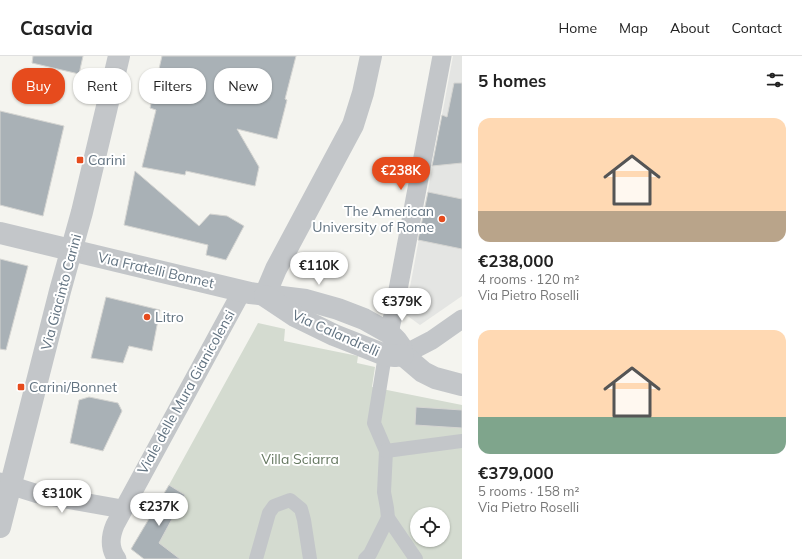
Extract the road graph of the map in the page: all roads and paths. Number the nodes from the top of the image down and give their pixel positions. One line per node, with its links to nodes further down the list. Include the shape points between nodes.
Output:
1 (119, 56): 5 (street, Via Giacinto Carini)
2 (371, 56): 7 (street, via 363,93 350,131 276,269)
3 (442, 56): 9 (street)
4 (0, 233): 5 (street, Via Fratelli Bonnet)
5 (72, 250): 6 (street, Via Fratelli Bonnet); 14 (street, Via Giacinto Carini)
6 (242, 291): 7 (street, Via Fratelli Bonnet); 15 (street, Viale delle Mura Gianicolensi)
7 (265, 295): 9 (street, Via Calandrelli, via 322,304 364,319); 10 (street, Via Calandrelli, via 302,320 334,335)
8 (462, 319): 10 (street, via 432,340)
9 (389, 332): 10 (street, Via Calandrelli, via 401,347)
10 (394, 355): 11 (street, Via Calandrelli, via 435,378); 13 (street, via 374,423)
11 (462, 385)
12 (462, 441): 13 (street)
13 (386, 451): 16 (street, via 384,492)
14 (5, 483): 15 (street, via 38,494); 17 (street, Via Giacinto Carini)
15 (122, 509): 18 (street, Viale delle Mura Gianicolensi, via 111,538 111,549)
16 (388, 518): 21 (street); 22 (street)
17 (0, 528)
18 (117, 559)
19 (256, 559): 20 (street, via 269,513 274,506 290,500 301,509)
20 (310, 559)
21 (365, 559)
22 (416, 559)

